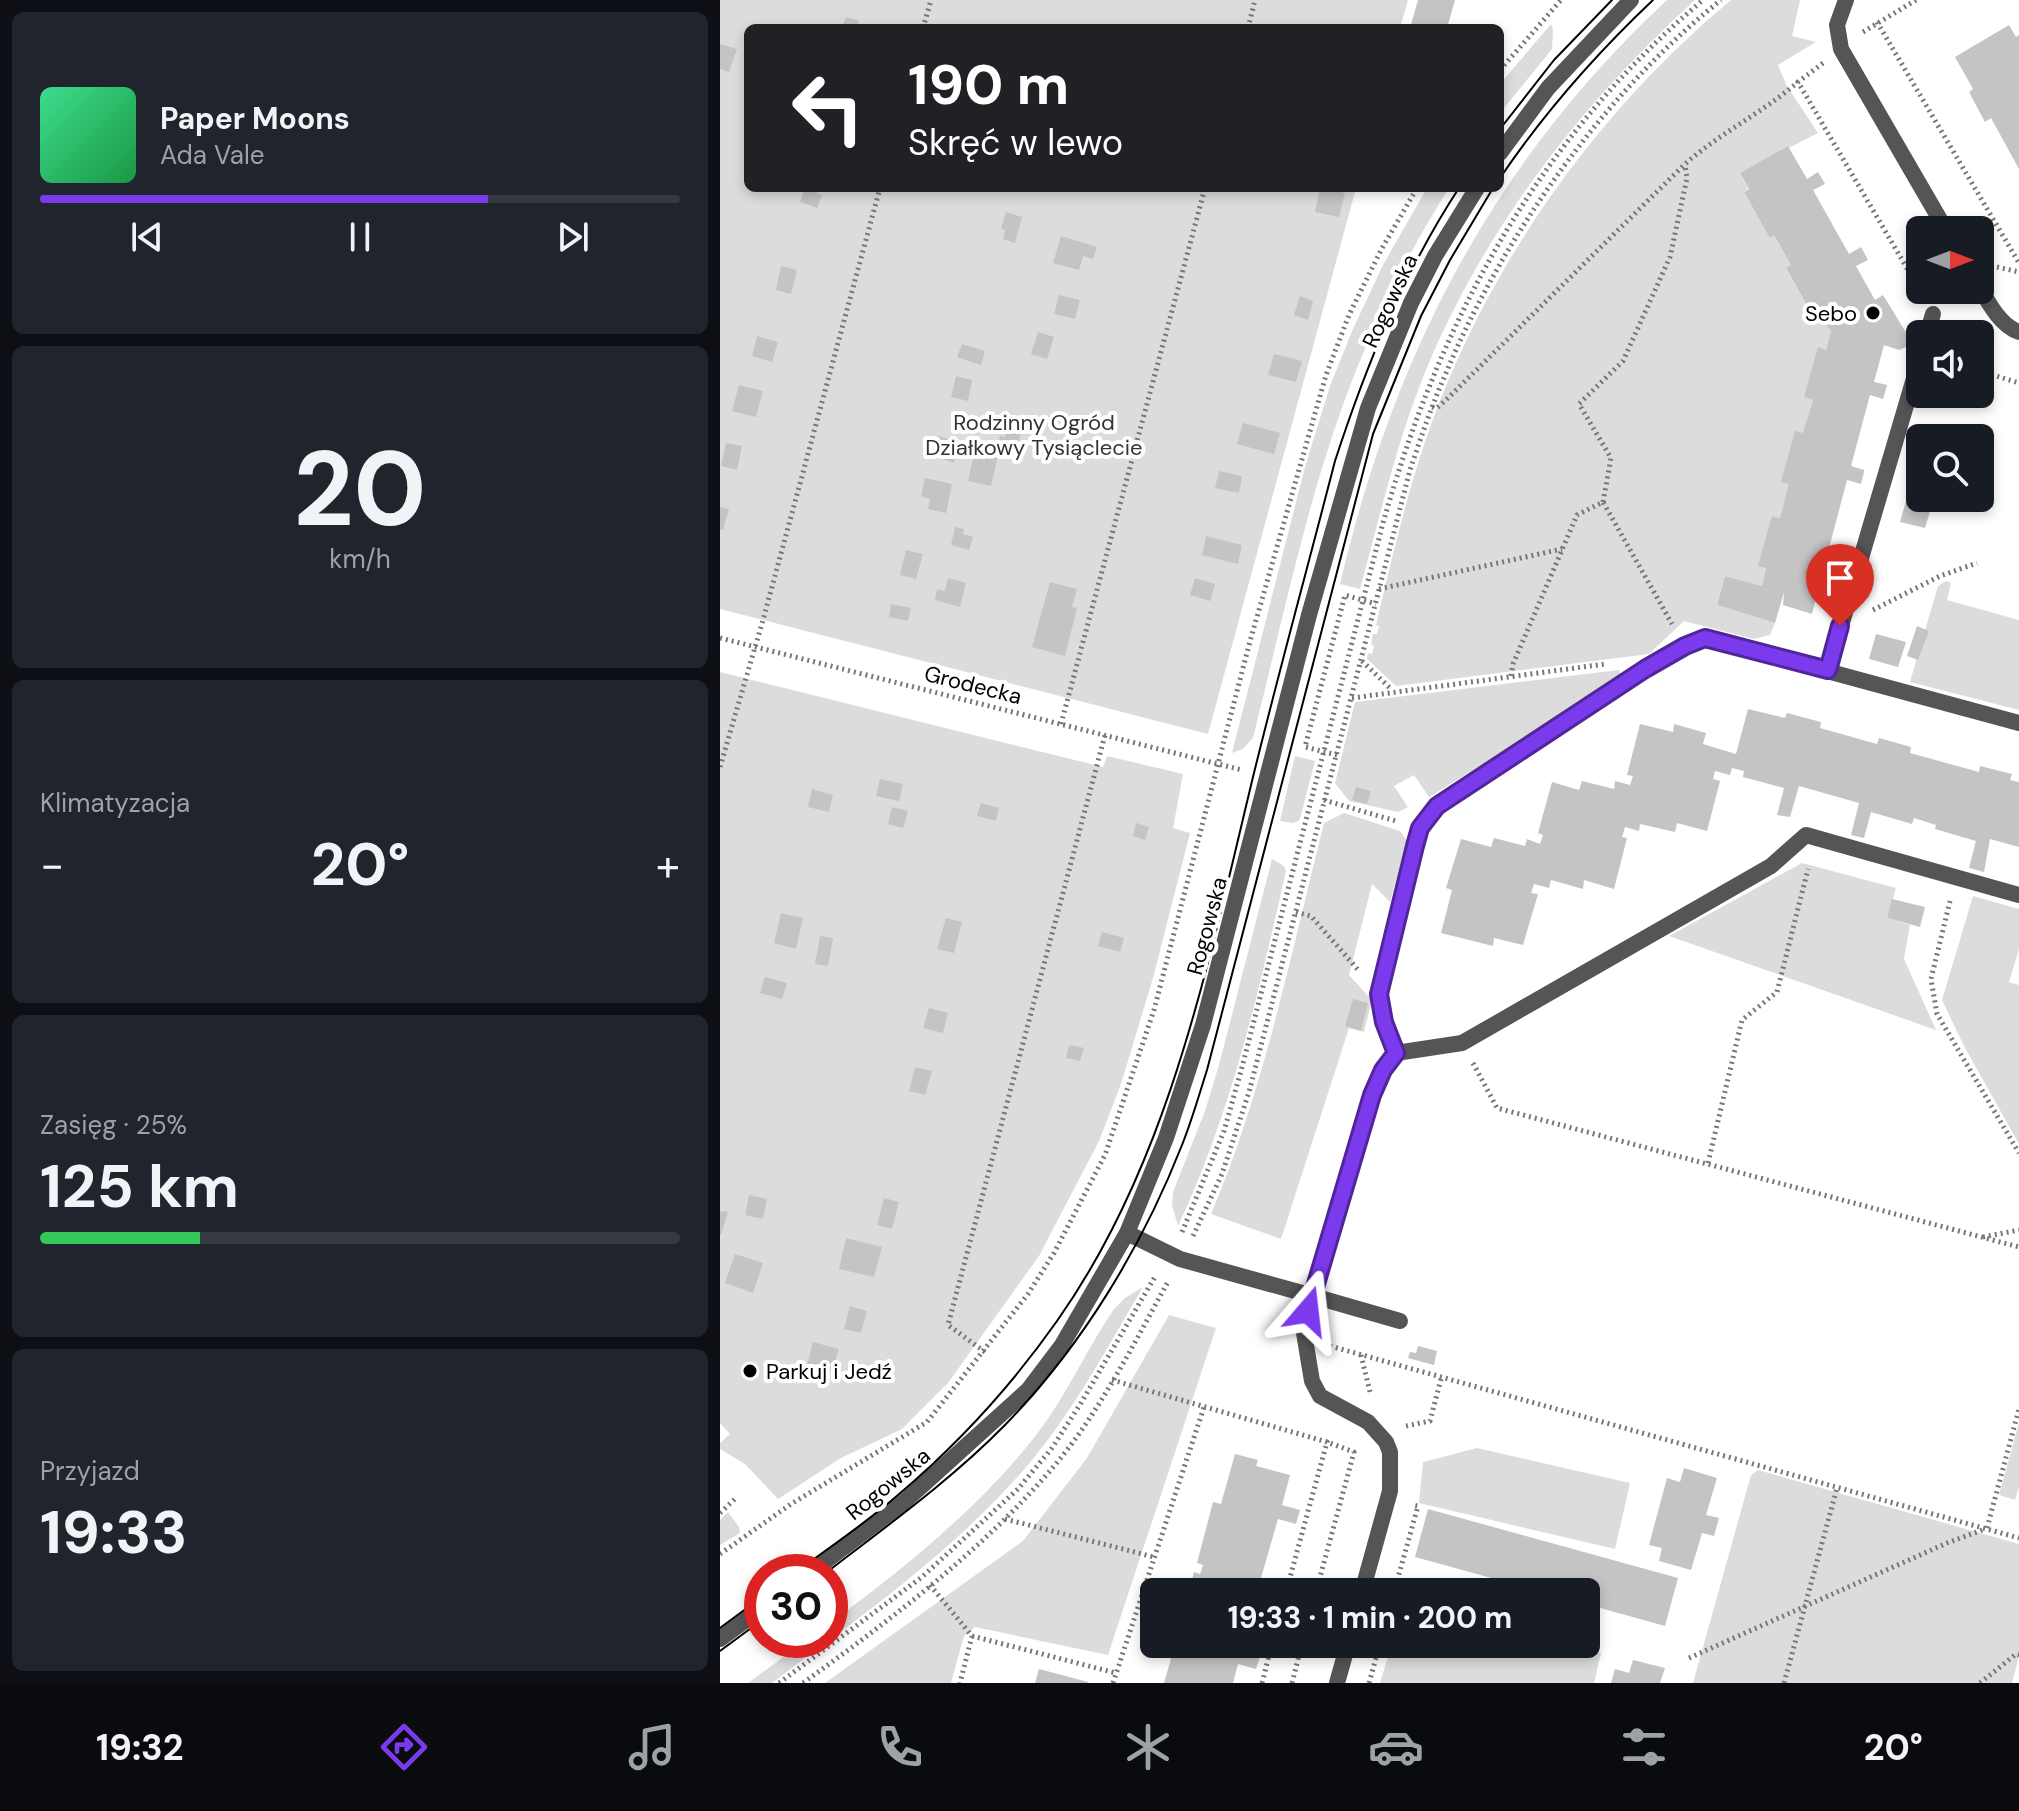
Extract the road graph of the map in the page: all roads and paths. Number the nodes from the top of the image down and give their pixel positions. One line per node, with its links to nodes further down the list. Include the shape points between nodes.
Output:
1 (931, 0): 9 (path)
2 (1255, 0): 10 (path)
3 (1561, 0): 11 (path)
4 (1631, 0): 13 (street, via 1548,88)
5 (1703, 0): 33 (path, via 1617,83 1566,142 1493,252 1449,335 1418,412)
6 (1721, 0): 28 (path, via 1617,102 1548,189 1486,288)
7 (1846, 0): 19 (street, via 1837,25 1841,49)
8 (1877, 22): 20 (path)
9 (924, 24)
10 (1249, 24)
11 (1504, 65)
12 (1798, 82): 14 (path)
13 (1504, 148)
14 (1685, 164): 28 (path, via 1448,398); 29 (path, via 1687,178 1670,257 1623,361 1579,404 1611,458)
15 (879, 192): 38 (path)
16 (1204, 192): 46 (path)
17 (1415, 192): 50 (path, via 1374,263 1326,375)
18 (1475, 192): 65 (street, Rogowska, via 1411,303 1368,408 1203,1025 1166,1138)
19 (1938, 216)
20 (2019, 263)
21 (1989, 304): 24 (street)
22 (1933, 314): 23 (street)
23 (1931, 320)
24 (2019, 332)
25 (1994, 375): 26 (path)
26 (2019, 383)
27 (1906, 405): 35 (street)
28 (1432, 407): 32 (path)
29 (1603, 502): 30 (path, via 1577,515); 37 (path)
30 (1562, 549): 32 (path); 42 (path)
31 (1977, 563): 35 (path)
32 (1379, 589): 34 (path)
33 (1364, 600): 34 (path); 48 (path); 48 (path, via 1345,595 1305,747)
34 (1376, 604): 39 (path)
35 (1840, 626): 41 (street)
36 (720, 638): 38 (path, Grodecka)
37 (1685, 646): 40 (street); 41 (street, via 1705,638)
38 (756, 647): 46 (path, Grodecka); 51 (path)
39 (1361, 661): 43 (path); 44 (path)
40 (1645, 669): 42 (path, via 1614,663); 53 (street, via 1437,806)
41 (1828, 670): 45 (street)
42 (1511, 676): 43 (path)
43 (1392, 691): 44 (path)
44 (1352, 698): 49 (path)
45 (2019, 723)
46 (1061, 724): 47 (path, Grodecka)
47 (1105, 735): 50 (path, Grodecka); 74 (path, via 948,1325)
48 (1324, 752): 49 (path); 63 (path, via 1224,1131)
49 (1337, 755): 52 (path)
50 (1217, 764): 74 (path, via 1154,1010 1105,1155 1054,1253)
51 (720, 767)
52 (1324, 800): 53 (path); 57 (path)
53 (1420, 828): 58 (street)
54 (1816, 838): 55 (street); 59 (street, via 1806,835 1771,866); 62 (path, via 1777,992 1742,1020)
55 (1956, 877): 56 (street); 61 (path, via 1931,979 1937,1014)
56 (2019, 895)
57 (1296, 912): 58 (path, via 1311,916); 67 (path, via 1237,1132)
58 (1379, 994): 60 (street)
59 (1462, 1043): 60 (street); 62 (path, via 1497,1108)
60 (1396, 1053): 71 (street, via 1372,1095)
61 (2019, 1153)
62 (1708, 1163): 66 (path)
63 (1183, 1230)
64 (2019, 1230): 66 (path)
65 (1127, 1233): 71 (street, via 1180,1259); 90 (street, Rogowska, via 1062,1345 1028,1390 904,1502)
66 (1982, 1237): 68 (path)
67 (1191, 1239)
68 (2019, 1247)
69 (1169, 1279): 77 (path)
70 (1153, 1282): 107 (path, via 1052,1448 1018,1489 922,1577)
71 (1313, 1296): 72 (street); 73 (street)
72 (1400, 1321)
73 (1304, 1339): 75 (path); 94 (street, via 1320,1396 1368,1422 1390,1452 1390,1491)
74 (985, 1352): 89 (path, via 914,1432 791,1504)
75 (1361, 1355): 76 (path); 78 (path)
76 (1441, 1379): 79 (path); 83 (path)
77 (1112, 1380): 80 (path); 86 (path, via 1050,1471)
78 (1370, 1392)
79 (1436, 1398)
80 (1204, 1407): 82 (path); 91 (path)
81 (2019, 1409): 87 (path)
82 (1327, 1442): 92 (path); 93 (path, via 1354,1452)
83 (1837, 1488): 87 (path); 96 (path)
84 (737, 1497): 85 (path)
85 (720, 1513)
86 (1005, 1519): 91 (path); 95 (path)
87 (1987, 1528): 88 (path); 96 (path)
88 (2019, 1538)
89 (720, 1554)
90 (835, 1554)
91 (1154, 1557): 106 (path)
92 (1290, 1578)
93 (1320, 1578)
94 (1366, 1578)
95 (930, 1584): 98 (path); 108 (path)
96 (1803, 1609): 105 (path); 115 (path)
97 (744, 1621): 99 (street)
98 (972, 1636): 106 (path); 109 (path)
99 (720, 1639)
100 (2019, 1655): 116 (path)
101 (1268, 1658): 111 (path)
102 (1298, 1658): 112 (path)
103 (1344, 1658): 113 (street)
104 (1376, 1658): 114 (path)
105 (1689, 1658)
106 (1116, 1673): 110 (path)
107 (779, 1683)
108 (803, 1683)
109 (960, 1683)
110 (1113, 1683)
111 (1262, 1683)
112 (1292, 1683)
113 (1337, 1683)
114 (1369, 1683)
115 (1784, 1683)
116 (1980, 1683)

